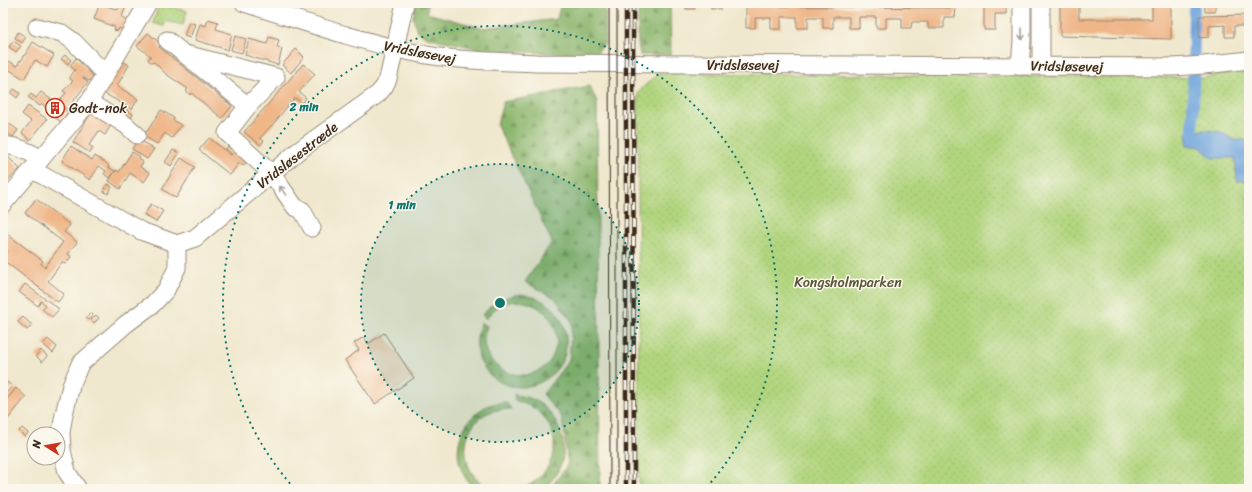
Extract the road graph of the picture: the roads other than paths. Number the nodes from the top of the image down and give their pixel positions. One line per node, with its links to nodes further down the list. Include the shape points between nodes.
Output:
1 (148, 3): 13 (street)
2 (244, 3): 8 (street, Vridsløsevej)
3 (404, 3): 8 (street, Vridsløsestræde)
4 (1022, 3): 12 (street, one-way to 12)
5 (1041, 3): 11 (street)
6 (37, 26): 13 (street, via 62,33)
7 (167, 40): 9 (street)
8 (395, 48): 12 (street, Vridsløsevej, via 470,61 536,63); 19 (street, Vridsløsestræde, via 384,88 297,152)
9 (183, 54): 15 (street); 15 (street, via 276,77)
10 (1249, 60): 11 (street, Vridsløsevej, via 1173,67)
11 (1041, 65): 12 (street, Vridsløsevej)
12 (1020, 66)
13 (105, 74): 14 (street)
14 (89, 102): 16 (street, via 126,124); 18 (street)
15 (248, 106): 19 (street, via 227,132)
16 (137, 135)
17 (3, 145): 18 (street, via 25,150)
18 (37, 165): 20 (street); 22 (street, via 141,231)
19 (272, 174): 21 (street, one-way to 19, via 302,210 294,207); 22 (street, Vridsløsestræde, via 196,238)
20 (3, 204)
21 (312, 228)
22 (177, 244): 23 (street, via 177,268 166,290 153,304 80,364)
23 (71, 386): 24 (street, via 64,389 58,405); 25 (street, via 61,432 62,450 67,472)
24 (56, 426)
25 (78, 489)

